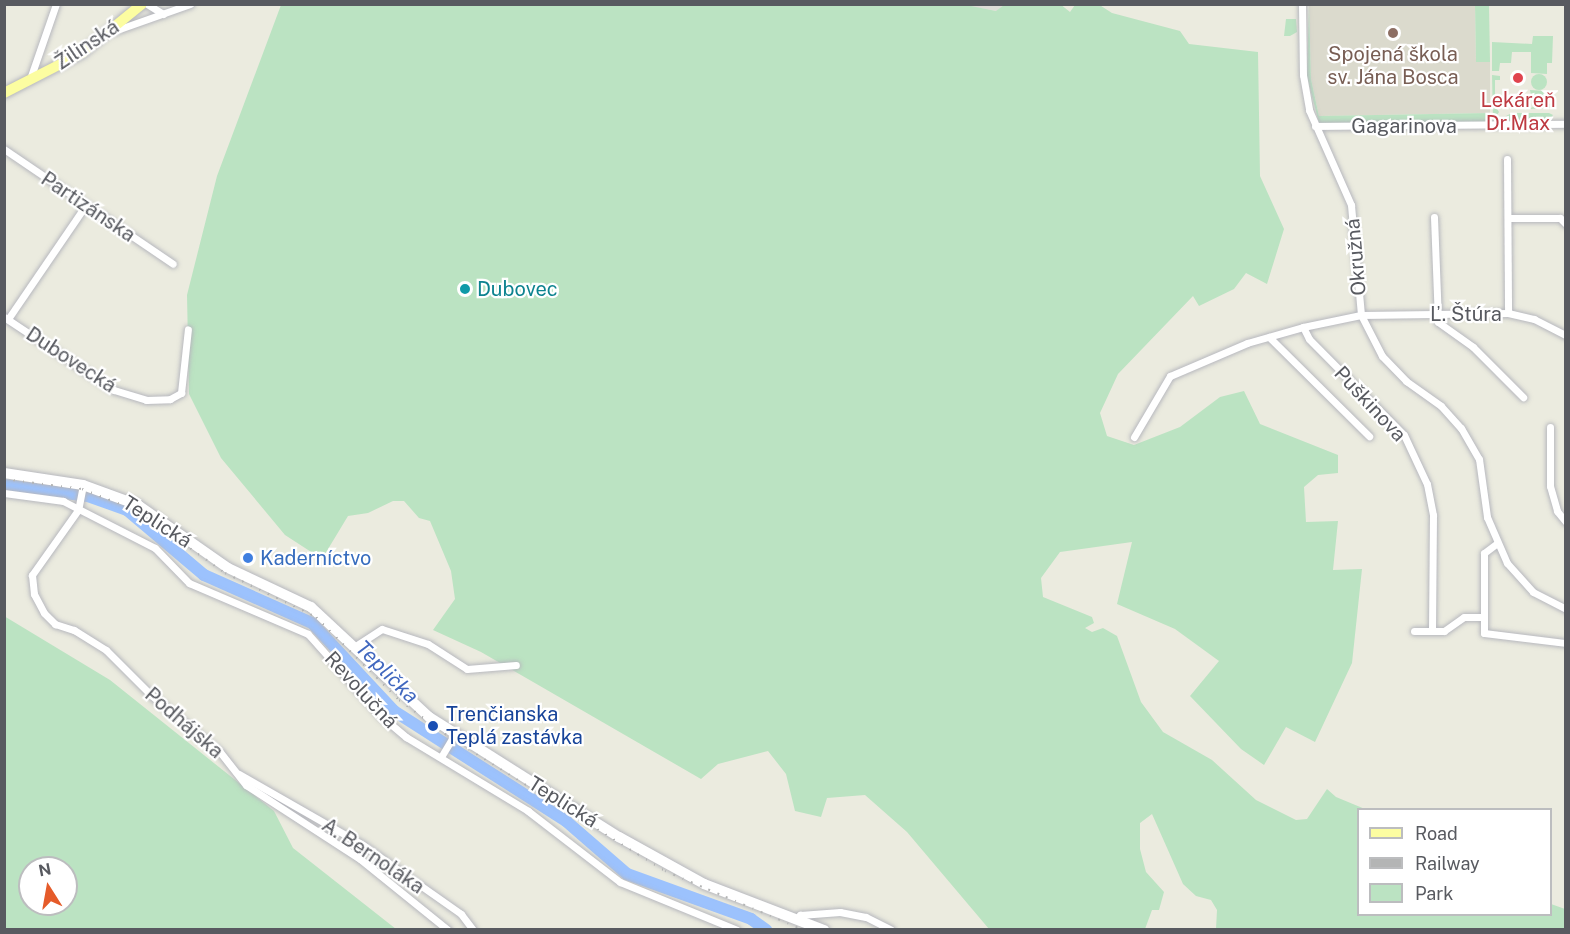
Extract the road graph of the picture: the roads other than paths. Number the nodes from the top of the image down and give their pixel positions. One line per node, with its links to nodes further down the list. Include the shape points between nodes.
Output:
1 (56, 4): 8 (street, Žilinská)
2 (142, 4): 7 (main road, Žilinská)
3 (147, 4): 6 (street)
4 (190, 4): 6 (street)
5 (1302, 4): 11 (street, Okružná, via 1303,75)
6 (163, 14): 7 (street)
7 (111, 32): 8 (main road, Žilinská)
8 (29, 81): 9 (main road, Žilinská)
9 (4, 93)
10 (1566, 124): 11 (street, Gagarinova)
11 (1314, 126): 21 (street, Okružná, via 1351,205)
12 (4, 148): 14 (street, Partizánska)
13 (1507, 159): 16 (street)
14 (85, 206): 18 (street, Partizánska); 22 (street)
15 (1434, 217): 19 (street)
16 (1508, 218): 17 (street, via 1560,218); 20 (street)
17 (1566, 224)
18 (173, 264)
19 (1436, 313): 20 (street, Ľ. Štúra); 21 (street, Ľ. Štúra); 27 (street, via 1438,322 1488,361)
20 (1508, 313): 25 (street, Ľ. Štúra, via 1534,319)
21 (1361, 315): 23 (street, Ľ. Štúra); 36 (street, Okružná, via 1382,356 1406,381 1442,406 1461,428 1479,459 1487,517)
22 (6, 318): 24 (street, Dubovecká, via 114,390 146,400 170,399 181,393)
23 (1303, 327): 26 (street, Ľ. Štúra); 40 (street, Puškinova, via 1309,339 1404,435 1427,483 1432,515)
24 (188, 329)
25 (1566, 335)
26 (1269, 337): 29 (street); 30 (street, Ľ. Štúra, via 1170,376)
27 (1523, 397)
28 (1550, 426): 35 (street, via 1550,486 1557,511)
29 (1370, 436)
30 (1134, 437)
31 (4, 473): 32 (main road, Teplická)
32 (82, 488): 34 (street); 42 (main road, Teplická, via 138,506 228,568 311,607)
33 (5, 494): 34 (street, Revolučná, via 63,501)
34 (78, 510): 45 (street, Revolučná, via 164,554 189,583 308,634 381,716 406,737); 46 (street, Podhájska, via 32,575 38,603 55,624 74,630 106,650 220,752)
35 (1566, 522)
36 (1496, 544): 37 (street, Okružná, via 1521,581); 38 (street, via 1484,553)
37 (1566, 609)
38 (1484, 617): 40 (street, via 1464,617 1444,632); 41 (street, via 1484,633)
39 (1414, 631): 40 (street)
40 (1432, 631)
41 (1566, 643)
42 (354, 647): 43 (street, via 382,629 428,644 467,669); 44 (main road, Teplická)
43 (516, 664)
44 (453, 738): 45 (street); 47 (main road, Teplická, via 676,870)
45 (442, 755): 50 (street, Revolučná, via 528,811 620,882)
46 (235, 772): 48 (street, Podhájska, via 269,802 360,859); 49 (street, A. Bernoláka, via 363,845 461,914)
47 (796, 919): 51 (main road, Teplická); 52 (street, via 800,915 840,912 866,917)
48 (448, 930)
49 (473, 930)
50 (736, 930)
51 (824, 930)
52 (891, 930)

